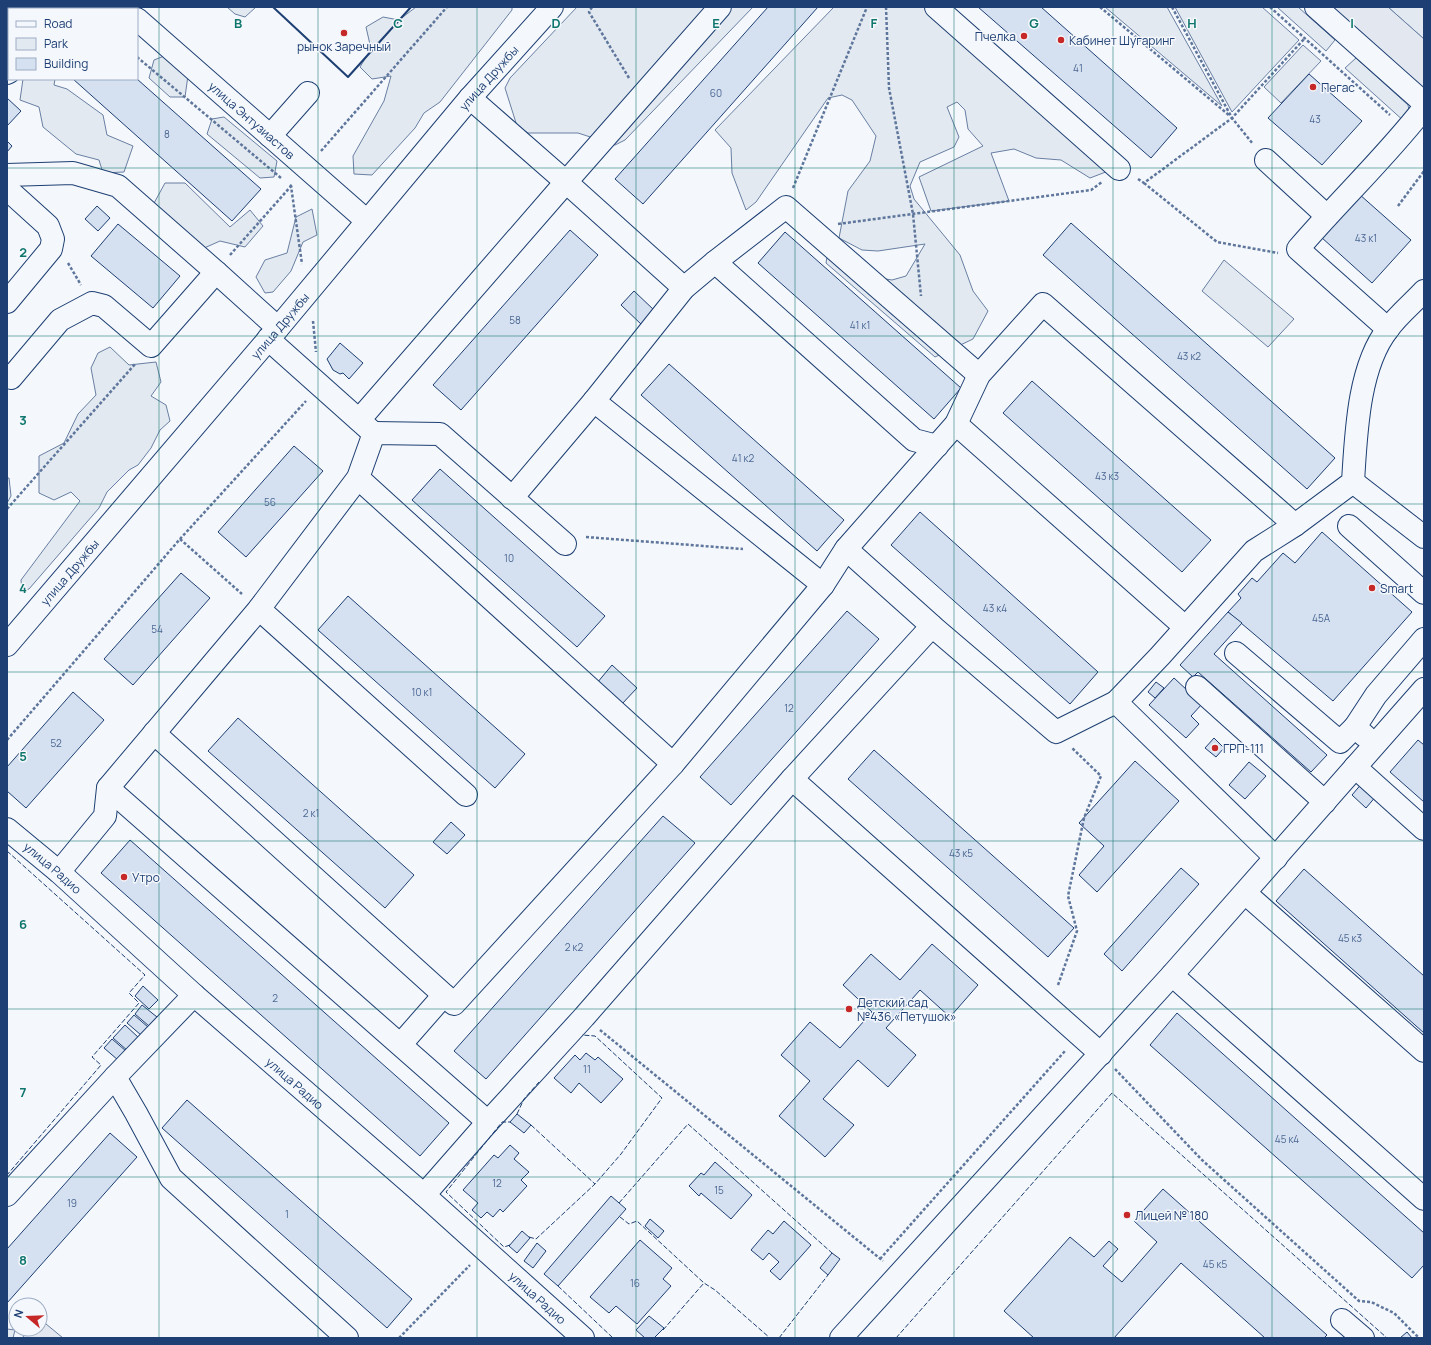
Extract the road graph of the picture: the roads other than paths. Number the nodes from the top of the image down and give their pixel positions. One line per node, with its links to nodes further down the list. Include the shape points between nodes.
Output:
1 (552, 7): 7 (street, улица Дружбы)
2 (720, 7): 14 (street)
3 (936, 7): 12 (street)
4 (1316, 7): 8 (street)
5 (138, 20): 10 (street, улица Энтузиастов)
6 (308, 93): 10 (street)
7 (470, 98): 14 (street); 17 (street, улица Дружбы)
8 (1424, 103)
9 (1424, 108): 16 (street, via 1407,130)
10 (270, 136): 17 (street, улица Энтузиастов)
11 (1266, 160): 16 (street)
12 (1119, 169)
13 (7, 174): 19 (street, via 73,173 118,186)
14 (566, 182): 20 (street); 29 (street)
15 (7, 189): 22 (street, via 48,226 53,239 51,249)
16 (1327, 216): 23 (street, via 1298,249)
17 (367, 221): 24 (street, улица Дружбы)
18 (715, 262): 20 (street); 26 (street, via 786,207); 30 (street, via 914,440)
19 (216, 272): 24 (street); 25 (street, via 151,346 104,306 92,303 60,320 11,378)
20 (684, 288): 27 (street)
21 (1424, 291): 23 (street)
22 (7, 302)
23 (1388, 329): 32 (street, via 1372,358 1358,411)
24 (273, 333): 29 (street, via 320,385); 45 (street, улица Дружбы)
25 (7, 374)
26 (979, 375): 28 (street); 34 (street, via 1043,304)
27 (594, 401): 33 (street); 39 (street)
28 (956, 424): 30 (street); 43 (street)
29 (366, 426): 31 (street); 33 (street, via 440,434)
30 (937, 446): 38 (street)
31 (358, 478): 41 (street); 53 (street)
32 (1353, 482): 34 (street); 36 (street)
33 (512, 498): 37 (street)
34 (1296, 525): 43 (street, via 1254,551)
35 (1349, 526): 40 (street)
36 (1424, 537)
37 (565, 544)
38 (846, 549): 39 (street); 42 (street)
39 (823, 585): 53 (street)
40 (1424, 593)
41 (259, 609): 51 (street); 57 (street)
42 (932, 626): 49 (street, via 1056,732); 55 (street)
43 (1186, 627): 49 (street)
44 (1424, 638): 50 (street, via 1376,695)
45 (7, 645)
46 (1236, 653): 50 (street, via 1340,742)
47 (1197, 687): 58 (street)
48 (1424, 689): 52 (street)
49 (1116, 702): 61 (street)
50 (1355, 727): 52 (street)
51 (154, 733): 56 (street); 66 (street)
52 (1375, 745): 54 (street)
53 (673, 764): 66 (street, via 454,1004)
54 (1355, 767): 58 (street); 60 (street)
55 (792, 779): 69 (street); 71 (street, via 584,1017)
56 (108, 788): 62 (street, via 105,816); 67 (street)
57 (466, 796)
58 (1325, 802): 61 (street)
59 (7, 829): 62 (street, улица Радио)
60 (1424, 829)
61 (1276, 858): 63 (street)
62 (59, 872): 65 (street, улица Радио)
63 (1245, 893): 64 (street); 68 (street)
64 (1172, 976): 69 (street); 74 (street)
65 (194, 995): 70 (street); 73 (street, улица Радио)
66 (444, 995): 67 (street)
67 (401, 1044): 71 (street)
68 (1424, 1051)
69 (1101, 1054): 78 (street)
70 (115, 1077): 72 (street); 76 (street, via 171,1178)
71 (488, 1122): 73 (street)
72 (7, 1195)
73 (424, 1195): 77 (street, улица Радио)
74 (1424, 1199)
75 (1342, 1320): 79 (street)
76 (347, 1338)
77 (583, 1338)
78 (841, 1338)
79 (1363, 1338)

